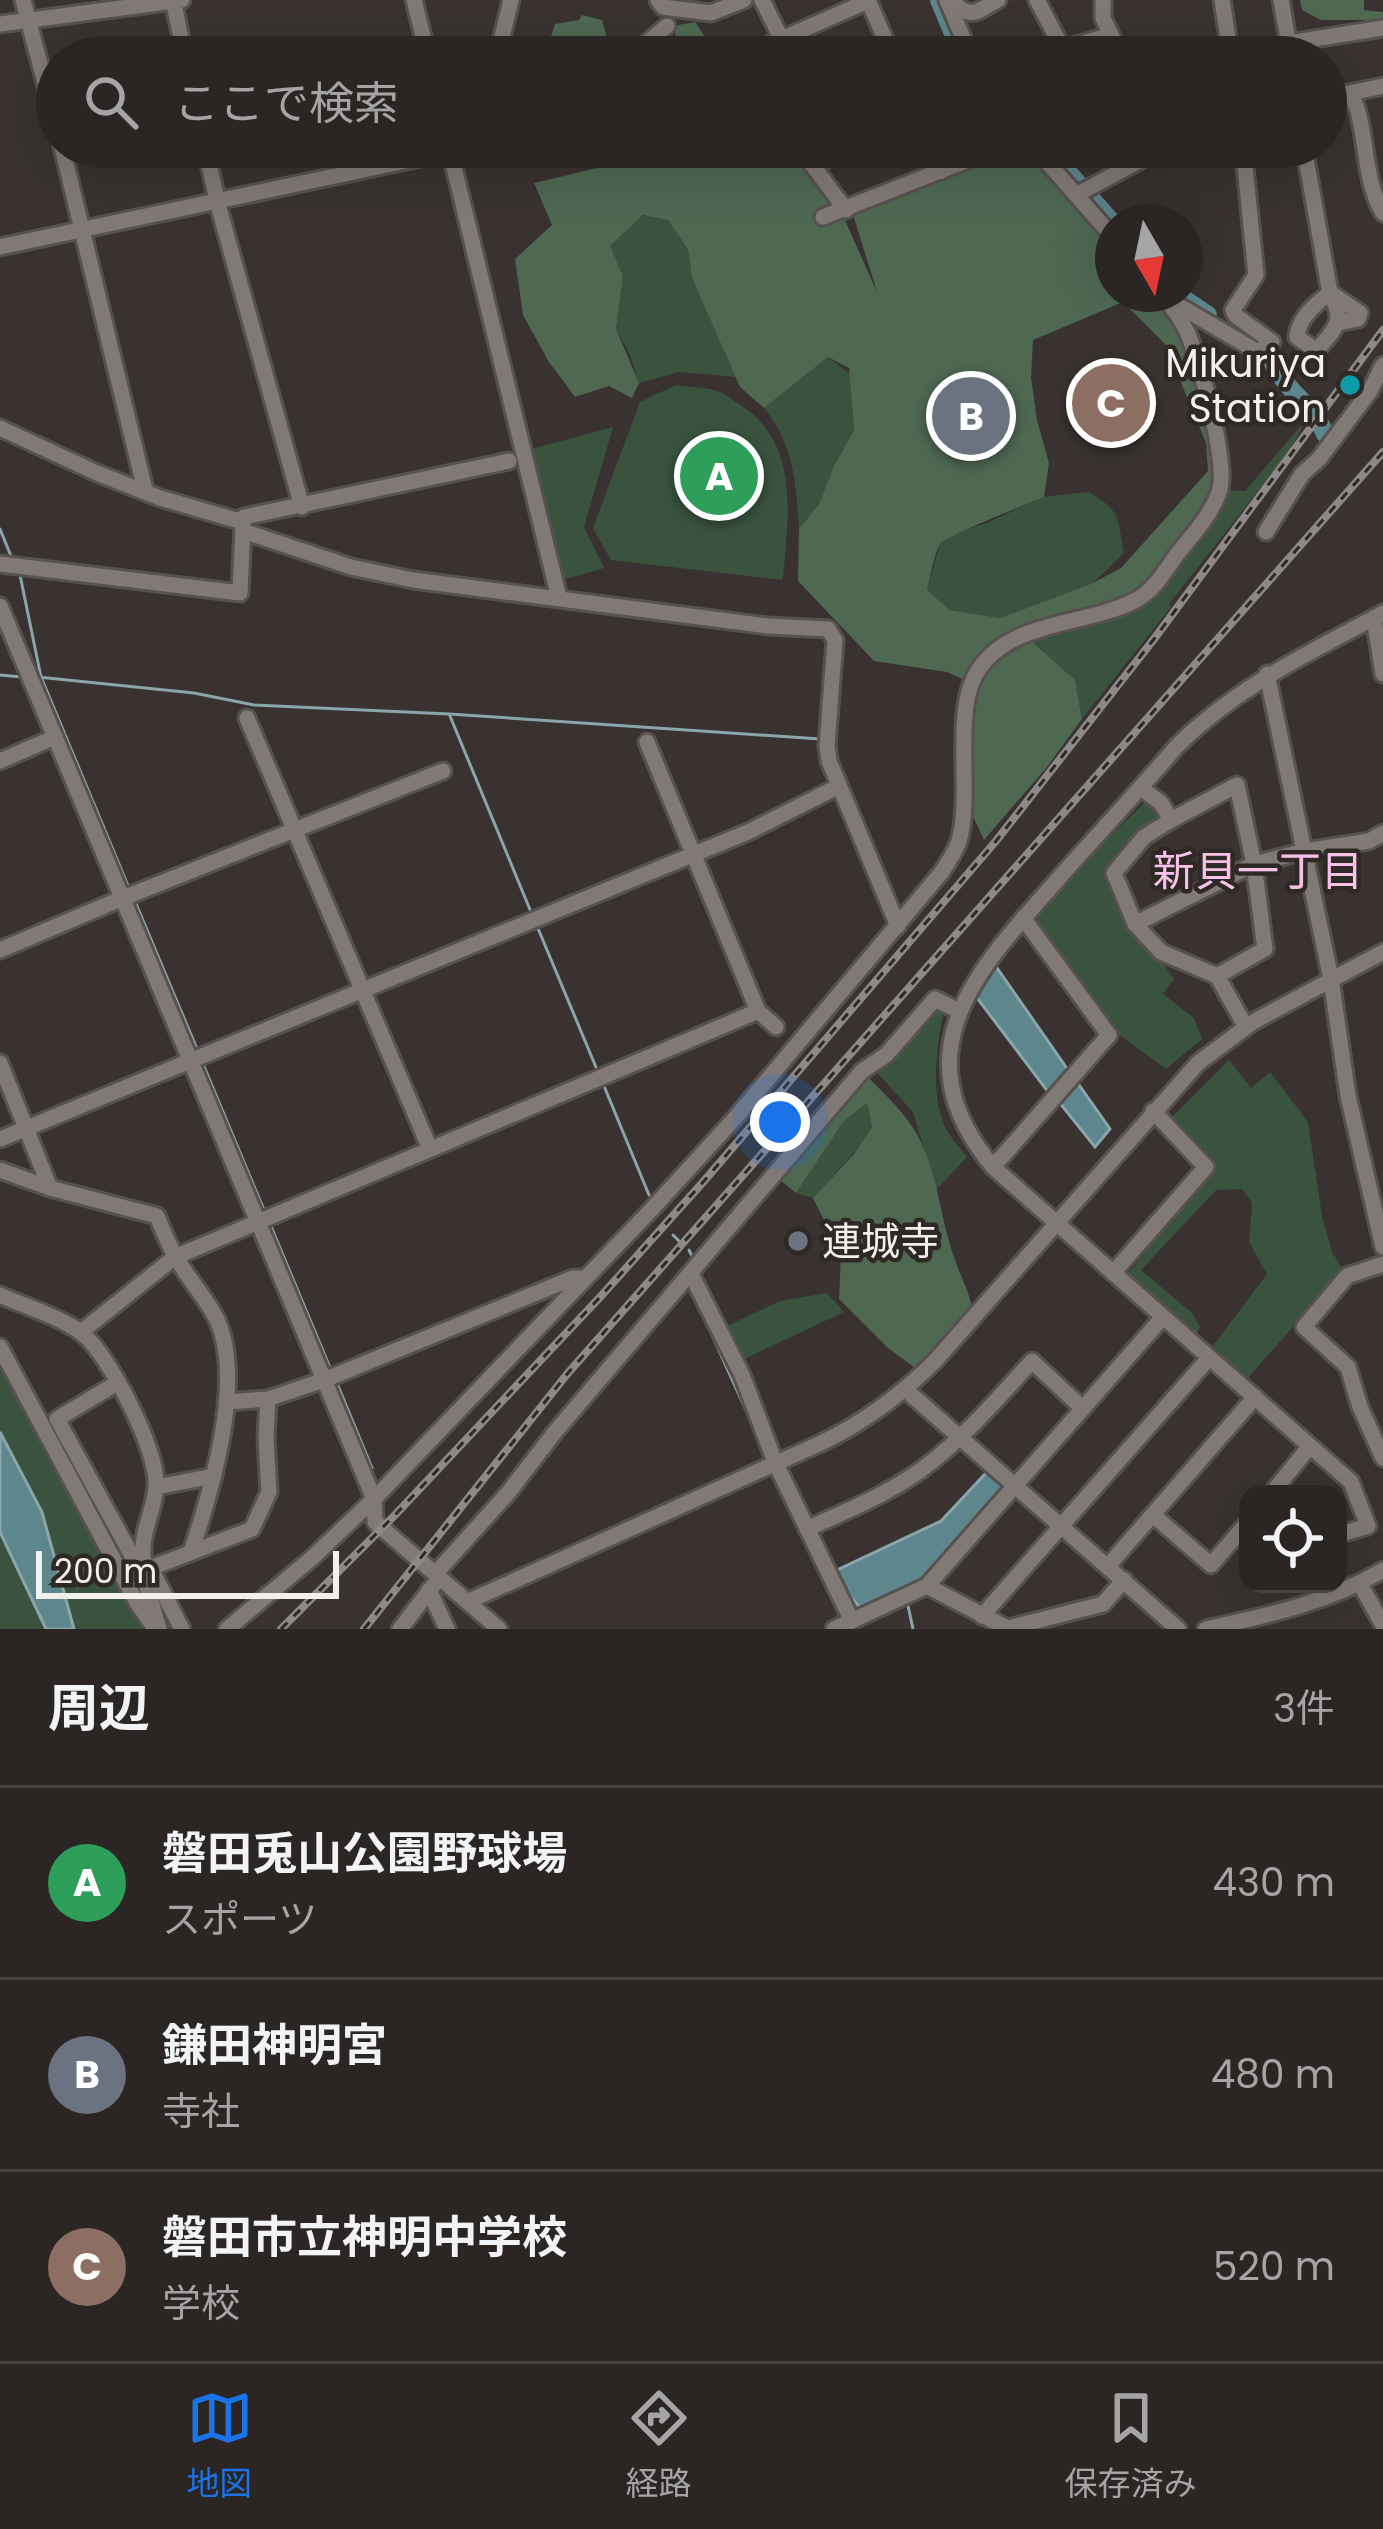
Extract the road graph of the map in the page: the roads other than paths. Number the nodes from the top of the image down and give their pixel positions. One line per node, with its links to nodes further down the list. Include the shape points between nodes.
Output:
1 (22, 0): 16 (street)
2 (182, 0): 14 (street)
3 (414, 0): 22 (street)
4 (512, 0): 23 (street)
5 (658, 0): 6 (street, via 711,13)
6 (744, 0)
7 (762, 0): 25 (street)
8 (949, 0): 9 (street, via 970,14); 28 (street)
9 (998, 0)
10 (1037, 0): 29 (street)
11 (1103, 0): 20 (street)
12 (1222, 0): 31 (street)
13 (1281, 0): 32 (street)
14 (173, 1): 16 (street); 21 (street)
15 (868, 1): 26 (street); 27 (street)
16 (27, 21): 17 (street); 34 (street)
17 (0, 25)
18 (667, 26): 24 (street)
19 (1383, 28): 33 (street)
20 (1111, 34): 30 (street)
21 (180, 36)
22 (423, 36)
23 (503, 36)
24 (655, 36)
25 (780, 36)
26 (786, 36)
27 (884, 36)
28 (963, 36)
29 (1056, 36)
30 (1106, 36)
31 (1228, 36)
32 (1287, 36)
33 (1347, 37)
34 (36, 53)
35 (1383, 86): 36 (street)
36 (1351, 93): 37 (street); 53 (street)
37 (1347, 94)
38 (67, 168): 56 (street)
39 (210, 168): 51 (street)
40 (363, 168): 51 (street)
41 (449, 168): 70 (street)
42 (814, 168): 52 (street)
43 (942, 168): 49 (street)
44 (950, 168): 49 (street)
45 (1052, 168): 50 (street)
46 (1125, 168): 50 (street)
47 (1245, 168): 60 (street, via 1256,275 1233,310 1271,342 1258,352)
48 (1308, 168): 58 (street)
49 (943, 171): 52 (street)
50 (1076, 195): 55 (street)
51 (218, 200): 56 (street); 66 (street)
52 (846, 210): 54 (street)
53 (1383, 213)
54 (824, 217)
55 (1095, 217)
56 (81, 230): 57 (street); 65 (street)
57 (0, 248)
58 (1330, 293): 58 (street, via 1338,323 1314,349 1297,329)
59 (1173, 312): 91 (street, via 1191,341 1221,452 1220,490 1145,594 1004,644 979,668 967,704 958,844)
60 (1189, 312)
61 (1383, 365): 62 (street)
62 (1378, 389): 68 (street, via 1302,474)
63 (0, 428): 65 (street)
64 (509, 461): 66 (street)
65 (145, 490): 67 (street)
66 (302, 507): 67 (street, via 244,517)
67 (243, 526): 69 (street, via 240,593); 70 (street, via 371,572)
68 (1266, 532)
69 (0, 564)
70 (559, 598): 80 (street, via 828,629 835,640 827,746)
71 (0, 605): 76 (street)
72 (1378, 615): 73 (street); 74 (street)
73 (1267, 674): 81 (street, via 1200,723); 85 (street)
74 (1383, 674)
75 (247, 718): 83 (street)
76 (55, 737): 78 (street); 88 (street)
77 (647, 742): 86 (street)
78 (0, 761)
79 (443, 771): 83 (street)
80 (839, 786): 86 (street); 91 (street)
81 (1142, 788): 82 (street); 89 (street)
82 (1171, 820): 87 (street, via 1237,785); 90 (street, via 1114,872)
83 (296, 830): 88 (street); 96 (street)
84 (1383, 833): 85 (street)
85 (1305, 851): 87 (street); 95 (street)
86 (694, 852): 96 (street); 97 (street)
87 (1254, 864): 90 (street); 94 (street, via 1265,949)
88 (123, 898): 92 (street); 101 (street)
89 (1023, 918): 98 (street); 107 (street, via 1109,1035)
90 (1135, 924): 94 (street, via 1161,952)
91 (898, 926): 117 (street)
92 (0, 950)
93 (1383, 952): 95 (street)
94 (1217, 976): 100 (street)
95 (1331, 980): 100 (street); 112 (street)
96 (362, 988): 101 (street); 106 (street)
97 (758, 1011): 99 (street); 106 (street)
98 (958, 1011): 107 (street, via 949,1064 954,1104); 116 (street, via 935,999 862,1071)
99 (776, 1027)
100 (1246, 1027): 103 (street)
101 (191, 1060): 104 (street); 110 (street)
102 (0, 1064): 104 (street)
103 (1154, 1111): 111 (street); 115 (street, via 1206,1166)
104 (27, 1127): 105 (street); 109 (street)
105 (0, 1138)
106 (430, 1149): 110 (street)
107 (993, 1167): 111 (street)
108 (0, 1170): 109 (street)
109 (50, 1188): 113 (street, via 157,1216)
110 (258, 1220): 113 (street); 123 (street)
111 (1057, 1222): 115 (street); 125 (street)
112 (1383, 1247)
113 (175, 1256): 120 (street); 128 (street, via 216,1318 227,1356)
114 (1383, 1264): 132 (street, via 1347,1276 1304,1327 1348,1366)
115 (1113, 1273): 119 (street)
116 (691, 1274): 133 (street); 152 (street)
117 (585, 1278): 123 (street); 138 (street)
118 (0, 1295): 120 (street)
119 (1163, 1317): 122 (street); 129 (street)
120 (81, 1332): 124 (street)
121 (0, 1346): 160 (street)
122 (1209, 1358): 126 (street); 142 (street)
123 (324, 1380): 127 (street); 138 (street)
124 (117, 1383): 137 (street, via 142,1430); 150 (street, via 57,1419 132,1556)
125 (906, 1390): 130 (street); 133 (street, via 848,1430)
126 (1255, 1397): 131 (street); 139 (street)
127 (268, 1399): 128 (street); 148 (street, via 269,1492 252,1529)
128 (226, 1402): 134 (street)
129 (1082, 1408): 130 (street, via 1032,1361); 135 (street)
130 (961, 1437): 135 (street); 143 (street, via 884,1494)
131 (1310, 1446): 136 (street); 144 (street, via 1351,1482 1368,1526)
132 (1383, 1458)
133 (775, 1462): 143 (street); 156 (street)
134 (214, 1475): 137 (street); 148 (street)
135 (1015, 1484): 142 (street); 155 (street)
136 (1278, 1485)
137 (156, 1486): 150 (street, via 143,1543)
138 (374, 1498): 140 (street); 141 (street)
139 (1153, 1515): 146 (street, via 1211,1565); 149 (street)
140 (375, 1522): 141 (street); 152 (street)
141 (345, 1524): 162 (street)
142 (1062, 1526): 149 (street); 157 (street)
143 (807, 1528): 158 (street)
144 (1347, 1532)
145 (1239, 1533): 146 (street)
146 (1234, 1539): 147 (street)
147 (1239, 1544)
148 (191, 1552): 150 (street)
149 (1108, 1566): 153 (street)
150 (147, 1569): 160 (street); 161 (street)
151 (1383, 1570): 154 (street)
152 (435, 1580): 156 (street); 163 (street); 164 (street)
153 (1124, 1580): 167 (street, via 1103,1604); 168 (street)
154 (1360, 1584): 159 (street); 169 (street, via 1303,1607)
155 (927, 1586): 157 (street); 158 (street)
156 (469, 1601): 165 (street)
157 (982, 1616): 167 (street)
158 (859, 1622): 166 (street)
159 (1383, 1625)
160 (158, 1629)
161 (182, 1629)
162 (227, 1629)
163 (400, 1629)
164 (447, 1629)
165 (499, 1629)
166 (834, 1629)
167 (1008, 1629)
168 (1178, 1629)
169 (1206, 1629)

